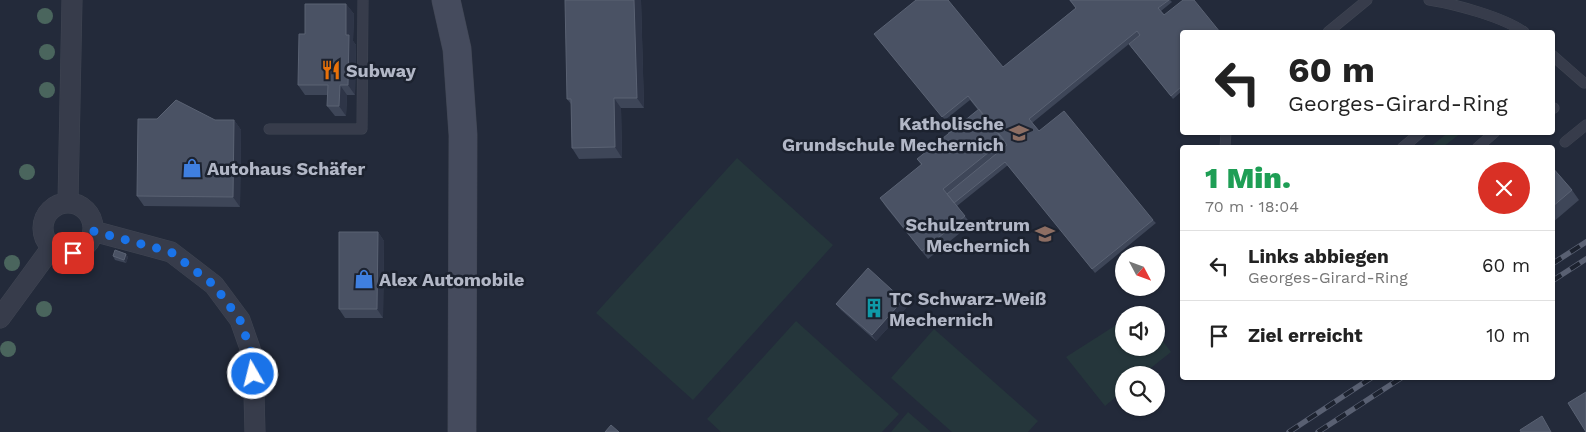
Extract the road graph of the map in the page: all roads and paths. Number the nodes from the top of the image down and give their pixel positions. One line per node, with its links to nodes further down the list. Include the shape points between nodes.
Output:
1 (72, 0): 17 (street)
2 (363, 0): 11 (lane, via 362,129)
3 (446, 0): 22 (main road, via 457,50 463,135)
4 (1367, 0): 7 (lane)
5 (1429, 0): 6 (lane, via 1449,3)
6 (1513, 29)
7 (1330, 30)
8 (1555, 58): 9 (lane)
9 (1584, 83)
10 (1586, 124): 14 (lane)
11 (269, 129)
12 (1417, 135): 15 (lane)
13 (1492, 135): 16 (lane)
14 (1565, 142)
15 (1406, 145)
16 (1480, 145)
17 (68, 202): 18 (street, via 86,209 91,216); 19 (street, via 59,204 45,216 44,234)
18 (93, 231): 19 (street, via 81,250 63,253); 21 (street, via 171,252 214,285 240,320 253,357)
19 (52, 247): 20 (street)
20 (0, 318)
21 (255, 432)
22 (462, 432)

